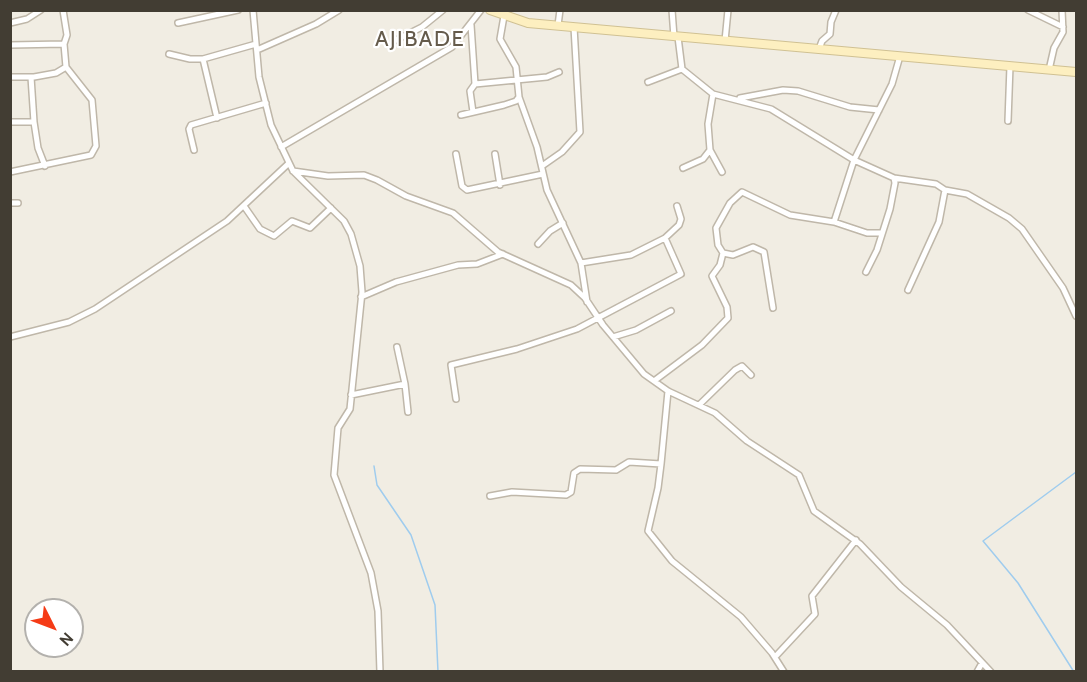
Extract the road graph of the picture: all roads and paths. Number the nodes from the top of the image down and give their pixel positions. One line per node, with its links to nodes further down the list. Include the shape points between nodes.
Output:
1 (42, 10): 17 (street, via 27,20)
2 (63, 10): 25 (street, via 67,35)
3 (238, 10): 16 (street)
4 (253, 10): 27 (street)
5 (339, 10): 27 (street, via 316,24)
6 (443, 10): 23 (street, via 422,27)
7 (481, 10): 19 (street)
8 (490, 10): 15 (main road)
9 (560, 10): 18 (street)
10 (672, 10): 22 (street)
11 (728, 10): 24 (street)
12 (836, 10): 28 (street, via 830,34)
13 (1028, 10): 21 (street)
14 (1062, 10): 21 (street)
15 (504, 16): 18 (main road); 40 (street, via 501,45 516,67)
16 (178, 22)
17 (10, 23)
18 (558, 25): 20 (main road)
19 (471, 26): 42 (street); 54 (street, via 452,47)
20 (574, 27): 22 (main road); 62 (street, via 580,132)
21 (1063, 27): 35 (street)
22 (676, 37): 24 (main road); 34 (street)
23 (394, 40)
24 (725, 41): 28 (main road)
25 (64, 44): 26 (street); 33 (street)
26 (10, 45)
27 (257, 47): 31 (street); 46 (street)
28 (819, 49): 30 (main road)
29 (169, 54): 31 (street)
30 (900, 56): 32 (main road); 47 (street)
31 (203, 59): 50 (street)
32 (1010, 66): 35 (main road); 51 (street)
33 (66, 67): 39 (street, via 56,73); 61 (street, via 92,100 96,146 92,155)
34 (682, 69): 41 (street); 43 (street)
35 (1049, 70): 37 (main road)
36 (559, 72): 40 (street)
37 (1077, 72)
38 (10, 77): 39 (street)
39 (31, 77): 53 (street)
40 (518, 80): 42 (street); 44 (street)
41 (648, 82)
42 (475, 84): 48 (street, via 470,91)
43 (713, 94): 45 (street); 56 (street, via 708,124)
44 (519, 97): 48 (street); 62 (street)
45 (736, 99): 47 (street, via 798,91 849,107); 59 (street, via 771,109)
46 (266, 103): 50 (street); 54 (street)
47 (879, 110): 59 (street)
48 (473, 112): 49 (street)
49 (461, 115)
50 (217, 118): 55 (street, via 189,127)
51 (1008, 121)
52 (10, 122): 53 (street)
53 (34, 122): 61 (street)
54 (281, 147): 60 (street)
55 (194, 150)
56 (710, 150): 63 (street, via 703,159); 66 (street)
57 (456, 154): 69 (street, via 464,189)
58 (495, 154): 69 (street)
59 (854, 160): 68 (street); 76 (street)
60 (288, 164): 64 (street); 73 (street)
61 (45, 166): 65 (street)
62 (542, 166): 67 (street)
63 (682, 168)
64 (293, 171): 75 (street); 82 (street, via 328,176 364,175 377,180 459,216)
65 (10, 172)
66 (722, 172)
67 (543, 174): 69 (street); 77 (street)
68 (894, 178): 70 (street, via 936,184); 78 (street, via 894,195)
69 (500, 185)
70 (945, 190): 85 (street, via 939,222); 90 (street, via 967,194 1022,230 1068,296)
71 (10, 203): 72 (street)
72 (18, 204)
73 (244, 206): 75 (street, via 260,229 274,236 292,221 310,228); 92 (street, via 95,309 69,322)
74 (677, 206): 79 (street, via 679,225)
75 (331, 208): 86 (street, via 351,234 360,266)
76 (834, 222): 78 (street, via 867,233); 81 (street, via 790,215 742,192 730,203 716,228)
77 (563, 223): 80 (street); 83 (street)
78 (882, 233): 84 (street)
79 (665, 238): 83 (street, via 631,255); 91 (street, via 681,274)
80 (538, 244)
81 (723, 253): 88 (street, via 733,255 753,247 764,252); 96 (street, via 712,276 728,307 728,318 702,345)
82 (503, 254): 86 (street, via 477,264 396,282); 87 (street, via 571,285)
83 (581, 263): 87 (street)
84 (866, 272)
85 (908, 290)
86 (361, 297): 99 (street)
87 (587, 303): 91 (street)
88 (773, 308)
89 (670, 311): 93 (street, via 636,330)
90 (1077, 316)
91 (598, 318): 93 (street); 100 (street, via 518,349 451,365)
92 (10, 337)
93 (613, 337): 96 (street)
94 (397, 347): 97 (street)
95 (751, 375): 101 (street, via 742,366 735,370)
96 (654, 381): 98 (street)
97 (405, 384): 99 (street); 102 (street)
98 (668, 391): 101 (street); 103 (street)
99 (351, 395): 108 (street, via 349,414 338,428 334,475 371,573)
100 (456, 399)
101 (699, 405): 105 (street, via 799,475 814,511)
102 (408, 412)
103 (661, 464): 104 (street, via 628,462 616,470 580,469 574,473 571,492 566,495 512,492); 106 (street, via 648,531 651,537 672,561 741,617)
104 (490, 496)
105 (856, 540): 106 (street, via 812,596 815,614); 107 (street)
106 (775, 657): 109 (street)
107 (982, 663): 110 (street); 111 (street)
108 (380, 672)
109 (784, 672)
110 (977, 672)
111 (992, 672)

